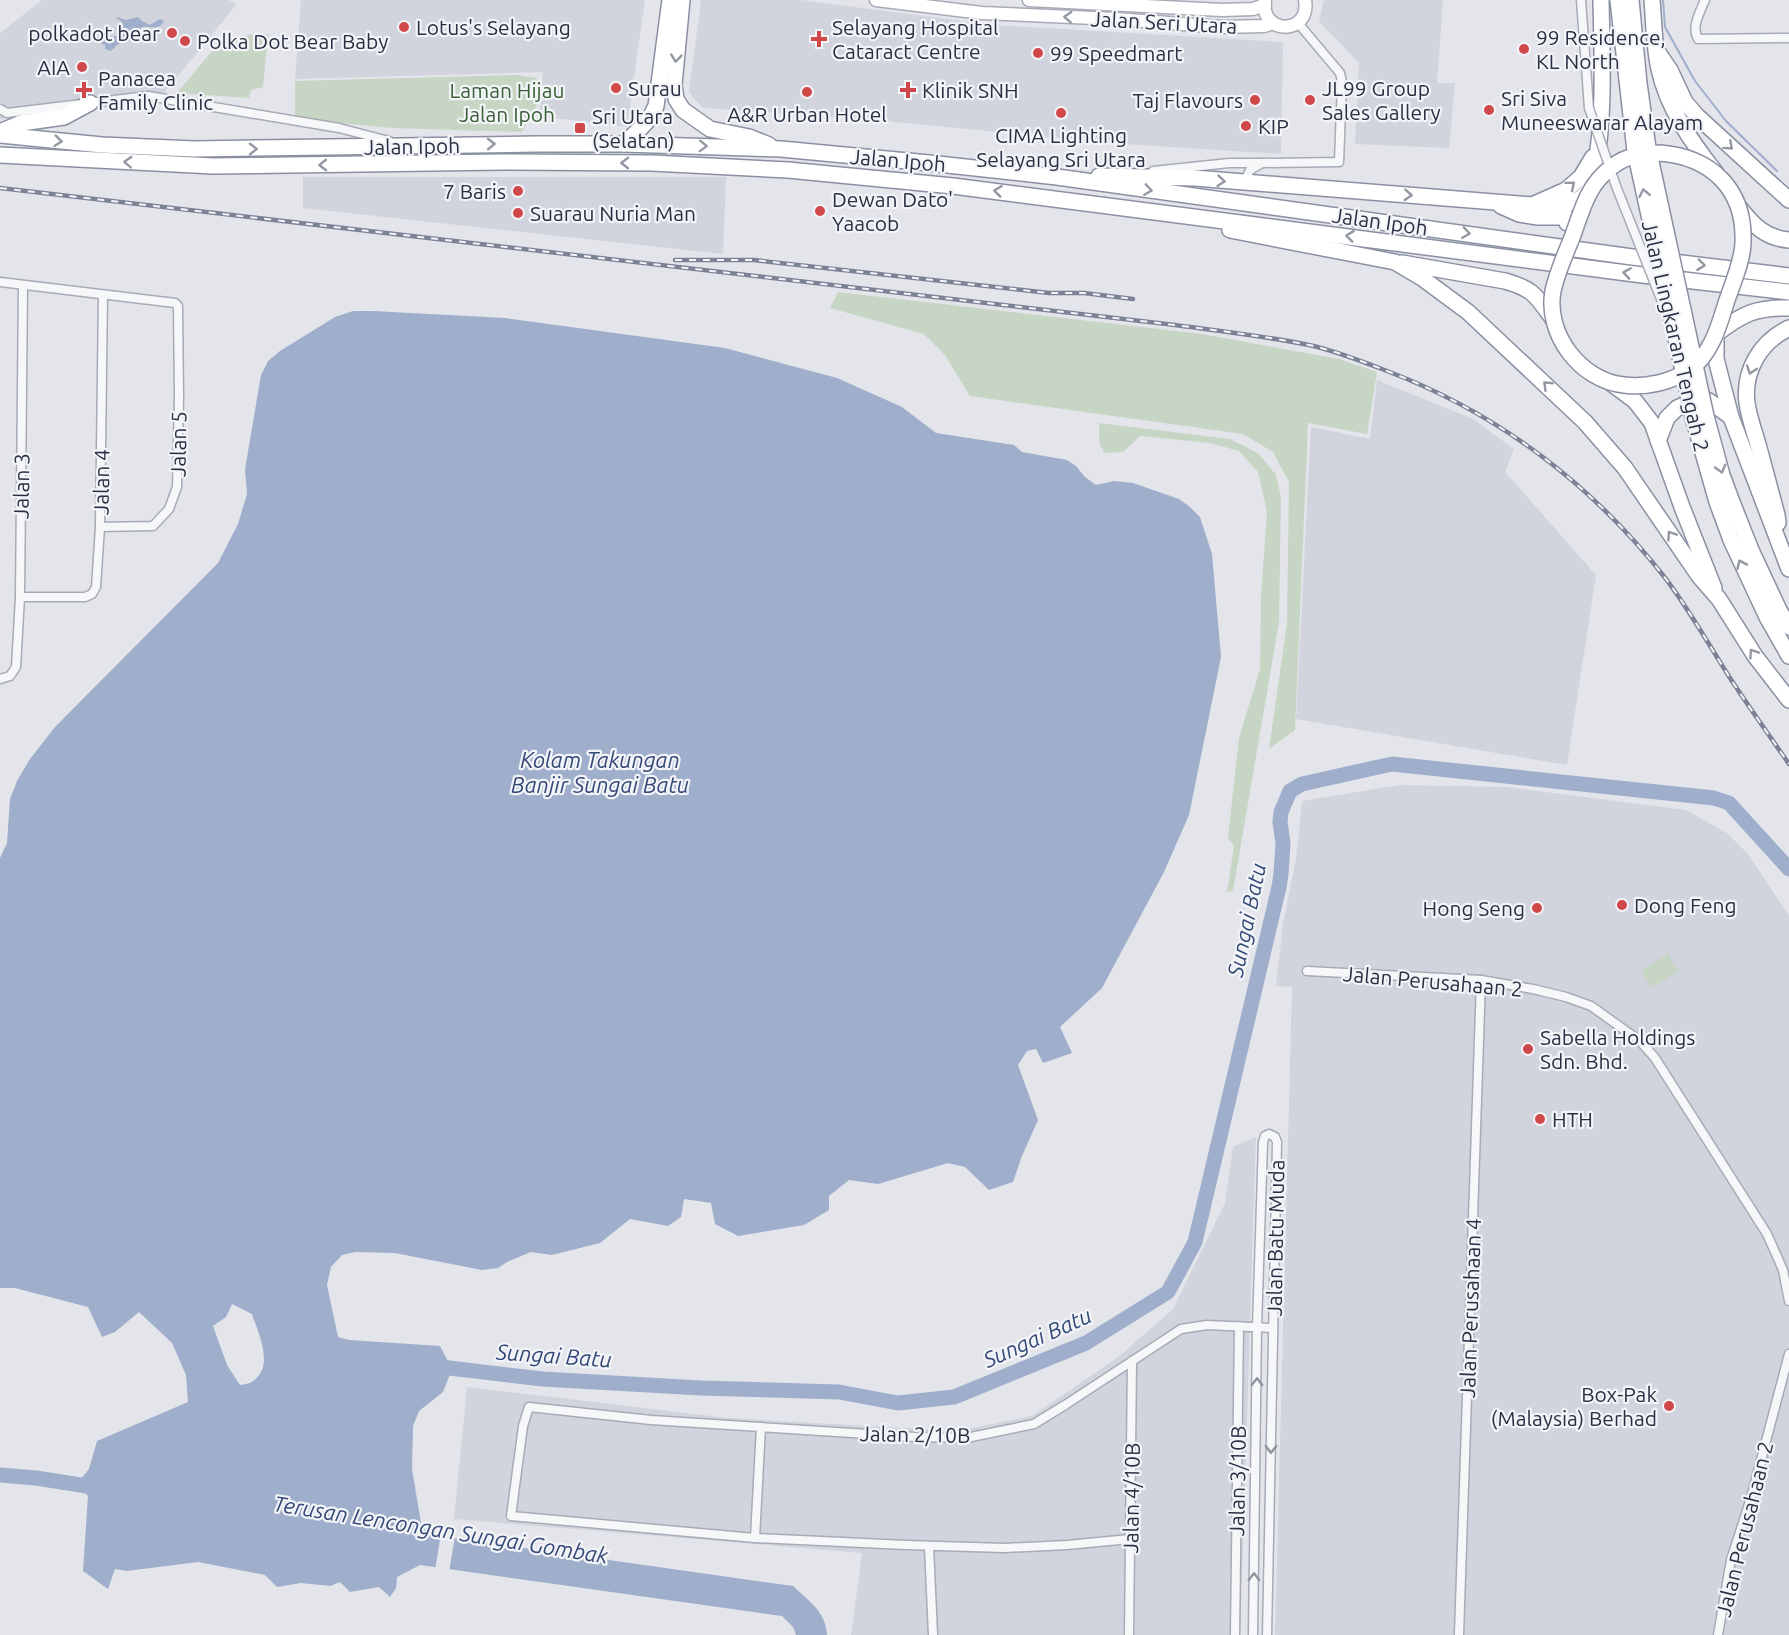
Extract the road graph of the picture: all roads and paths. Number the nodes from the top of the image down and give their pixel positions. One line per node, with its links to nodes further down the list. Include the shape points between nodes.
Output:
1 (670, 0): 20 (highway, via 656,106 647,122)
2 (682, 0): 22 (highway, one-way to 22, via 674,85 683,110 710,129)
3 (876, 0): 13 (street, Jalan Seri Utara, one-way to 3, via 1222,27 982,13)
4 (1029, 0): 12 (street, Jalan Seri Utara, via 1222,10 1246,10)
5 (1305, 0): 14 (street, via 1305,13)
6 (1581, 0): 47 (street, bridge, via 1589,108)
7 (1601, 0): 23 (highway)
8 (1618, 0): 47 (highway, Jalan Lingkaran Tengah 2, one-way to 8, bridge, via 1635,150)
9 (1631, 0): 57 (highway, Jalan Lingkaran Tengah 2, one-way to 57, bridge, via 1648,148 1706,416 1722,475)
10 (1652, 0): 16 (highway)
11 (1705, 0): 15 (street, via 1695,28 1698,39)
12 (1265, 2): 13 (street)
13 (1273, 23): 14 (street, Jalan Seri Utara, via 1286,27)
14 (1298, 23): 25 (street, via 1340,73 1339,162)
15 (1789, 38)
16 (1657, 51): 27 (highway, via 1668,97 1696,147); 32 (highway, one-way to 32, via 1697,116)
17 (90, 103): 18 (street, via 7,113); 19 (highway, via 64,117 21,123); 21 (street, via 148,96 339,128)
18 (0, 109)
19 (0, 134): 21 (highway, Jalan Ipoh, one-way to 21, via 102,145 194,149)
20 (624, 144): 21 (highway, Jalan Ipoh, one-way to 20); 22 (highway, Jalan Ipoh, one-way to 22)
21 (410, 147)
22 (781, 149): 28 (highway, Jalan Ipoh)
23 (1598, 150): 30 (highway); 34 (highway, one-way to 23, via 1574,184)
24 (0, 155): 31 (highway, Jalan Ipoh, one-way to 24, via 893,179 652,163 213,166)
25 (1262, 163): 26 (street); 29 (street, via 1250,170 1247,176)
26 (1117, 175): 28 (highway); 29 (highway, one-way to 29)
27 (1718, 176): 30 (highway, bridge, via 1688,157 1640,154 1612,166); 35 (highway, bridge)
28 (1057, 177): 38 (highway, Jalan Ipoh, one-way to 38)
29 (1252, 183): 33 (highway, one-way to 33)
30 (1591, 187): 34 (highway, via 1565,205); 45 (highway, bridge, via 1555,284)
31 (1056, 199): 37 (highway); 42 (highway, Jalan Ipoh, one-way to 31)
32 (1789, 200)
33 (1493, 202): 34 (highway); 41 (highway, via 1519,214 1566,217 1548,282 1542,290)
34 (1532, 205)
35 (1739, 207): 36 (highway, via 1762,232); 48 (highway, bridge, via 1743,244)
36 (1789, 240)
37 (1395, 262): 41 (highway); 56 (highway, one-way to 37, via 1625,468 1585,422 1468,312)
38 (1789, 276)
39 (0, 282): 40 (street)
40 (23, 285): 43 (street); 55 (street, Jalan 3)
41 (1521, 285): 45 (highway, via 1537,296)
42 (1789, 292)
43 (103, 295): 52 (street, Jalan 4); 52 (street, Jalan 5, via 175,303 179,309 177,487 168,509 153,526)
44 (1789, 308): 48 (highway, via 1756,309)
45 (1553, 319): 49 (highway, bridge, via 1575,360)
46 (1789, 328): 53 (highway, one-way to 53, via 1771,338 1758,354 1748,377 1747,391 1777,515)
47 (1674, 333): 57 (highway, Jalan Lingkaran Tengah 2, one-way to 47, bridge, via 1731,540 1717,502)
48 (1716, 334): 49 (highway, bridge, via 1690,369 1673,378 1646,386); 50 (highway, via 1716,359)
49 (1611, 383): 51 (highway, via 1644,411)
50 (1731, 417): 51 (highway, via 1708,401 1695,400 1677,408 1667,418); 53 (highway)
51 (1658, 441): 56 (highway)
52 (100, 527): 55 (street, Jalan 4, via 96,588 92,594)
53 (1779, 544): 54 (highway)
54 (1789, 569)
55 (20, 597): 60 (street, Jalan 3, via 16,667 10,676)
56 (1719, 599): 61 (highway, one-way to 56)
57 (1773, 613): 58 (highway, Jalan Lingkaran Tengah 2); 59 (highway, Jalan Lingkaran Tengah 2)
58 (1789, 627)
59 (1789, 656)
60 (1, 679)
61 (1789, 700)
62 (1307, 971): 63 (street, Jalan Perusahaan 2)
63 (1481, 980): 64 (street, Jalan Perusahaan 2, via 1533,989 1591,1006 1647,1048 1767,1234 1783,1270); 79 (street, Jalan Perusahaan 4)
64 (1789, 1301)
65 (1239, 1326): 66 (street, Jalan 2/10B); 69 (street, Jalan 2/10B, via 1181,1329); 76 (street, Jalan 3/10B)
66 (1257, 1327): 67 (street, Jalan 2/10B); 67 (street, Jalan Batu Muda, via 1263,1142 1269,1134 1277,1142); 77 (street, Jalan Batu Muda, one-way to 66)
67 (1273, 1328): 78 (street, Jalan Batu Muda, one-way to 78)
68 (1789, 1354): 80 (street, Jalan Perusahaan 2, via 1731,1560)
69 (1132, 1361): 70 (street, Jalan 2/10B, via 1034,1424 966,1438); 72 (street, Jalan 4/10B)
70 (761, 1427): 71 (street); 71 (street, Jalan 2/10B, via 529,1407 523,1426 512,1516)
71 (755, 1538): 73 (street)
72 (1130, 1539): 73 (street, via 1014,1547); 75 (street, Jalan 4/10B)
73 (929, 1546): 74 (street)
74 (933, 1635)
75 (1129, 1635)
76 (1235, 1635)
77 (1253, 1635)
78 (1267, 1635)
79 (1459, 1635)
80 (1718, 1635)

